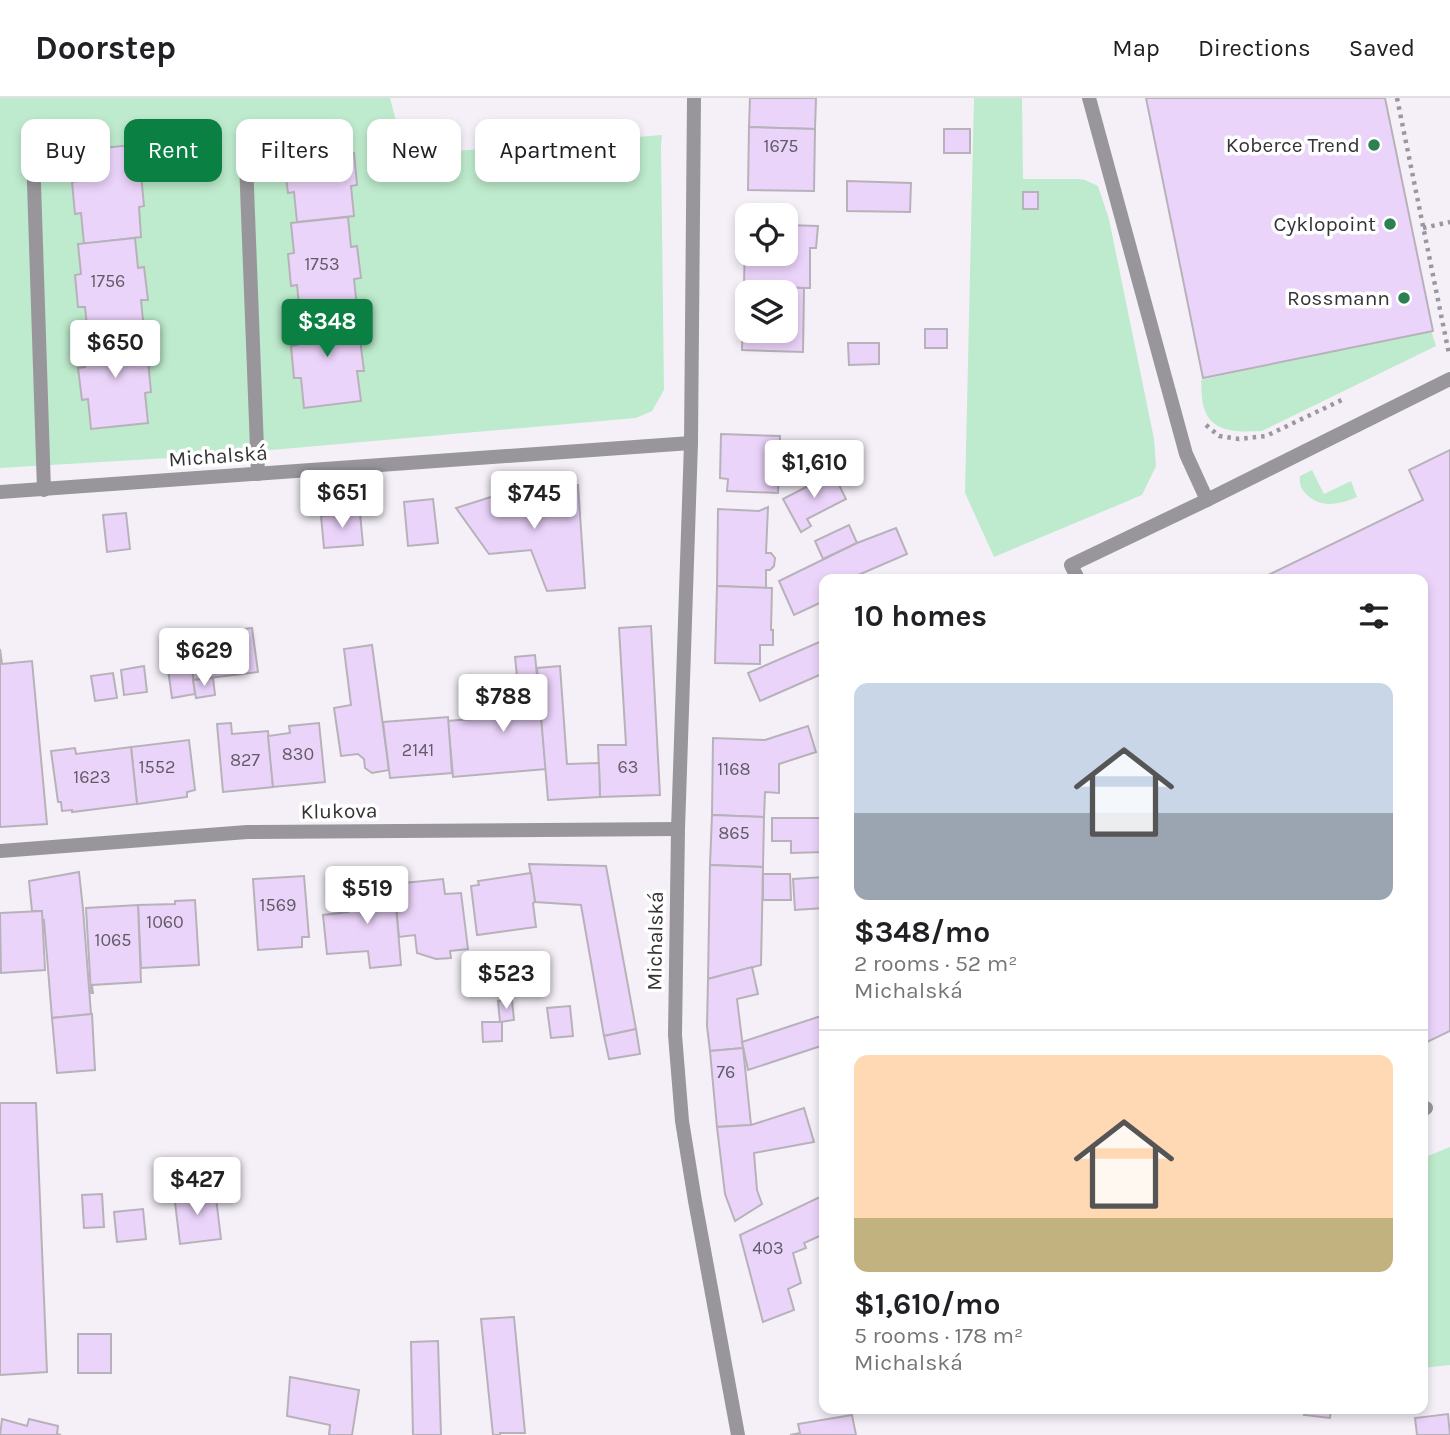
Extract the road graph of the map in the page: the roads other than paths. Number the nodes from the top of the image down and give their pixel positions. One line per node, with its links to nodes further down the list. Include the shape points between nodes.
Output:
1 (694, 98): 6 (street, Michalská)
2 (1089, 98): 10 (street, via 1186,454)
3 (34, 182): 8 (street)
4 (248, 182): 7 (street)
5 (1450, 379): 10 (street)
6 (691, 443): 7 (street, Michalská); 12 (street, Michalská)
7 (258, 474): 8 (street, Michalská)
8 (44, 490): 9 (street, Michalská)
9 (0, 492)
10 (1206, 500): 11 (street, via 1071,565)
11 (1076, 574)
12 (678, 829): 13 (street, Klukova, via 247,832); 14 (street, Michalská, via 675,1035 682,1121)
13 (0, 851)
14 (738, 1435)

